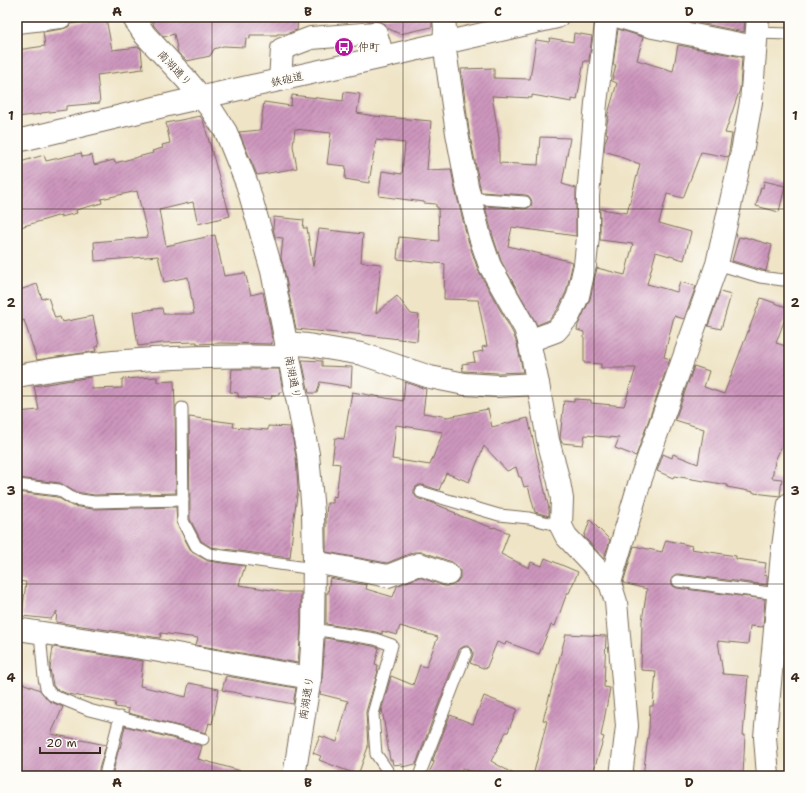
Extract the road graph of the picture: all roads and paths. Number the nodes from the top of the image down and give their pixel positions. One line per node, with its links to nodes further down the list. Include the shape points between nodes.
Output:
1 (61, 17): 7 (street)
2 (133, 17): 13 (street, 南湖通り, via 145,35)
3 (444, 17): 10 (street)
4 (607, 17): 19 (street, via 588,196 585,265 578,296 569,316 556,331)
5 (620, 17): 8 (street, via 653,27)
6 (550, 18): 10 (street, 鉄砲道)
7 (17, 22)
8 (757, 32): 9 (lane); 17 (street, via 751,102)
9 (789, 34)
10 (444, 43): 11 (street, 鉄砲道); 15 (street, via 457,133)
11 (384, 57): 12 (street, 鉄砲道); 12 (street, via 376,33 311,38 282,49)
12 (280, 80): 13 (street, 鉄砲道)
13 (202, 98): 14 (street, 鉄砲道); 20 (street, 南湖通り, via 226,132 246,184 272,271)
14 (17, 141)
15 (470, 198): 16 (lane); 19 (street, via 490,266 525,328)
16 (525, 202)
17 (717, 264): 18 (lane, via 760,277 783,280); 32 (street, via 640,481)
18 (789, 277)
19 (529, 341): 22 (street)
20 (288, 350): 21 (street, via 84,364); 22 (street, via 308,345 362,354 430,377 465,384); 29 (street, 南湖通り, via 308,454)
21 (17, 376)
22 (538, 384): 28 (street, via 548,440 560,482)
23 (182, 408): 26 (lane)
24 (17, 485): 26 (lane, via 59,490 73,499 94,502)
25 (421, 492): 28 (lane, via 498,515 529,518)
26 (183, 500): 29 (lane, via 184,521 196,546 209,554)
27 (789, 504): 33 (street)
28 (561, 526): 32 (street, via 566,536)
29 (314, 566): 30 (street, via 388,576 419,564); 35 (street, 南湖通り)
30 (448, 574)
31 (678, 581): 33 (lane)
32 (610, 583): 45 (street, via 616,602 626,726)
33 (778, 594): 46 (street, via 765,736)
34 (17, 629): 36 (street)
35 (313, 629): 38 (street, 南湖通り); 43 (lane, via 375,639 392,645 373,714 376,754)
36 (40, 633): 38 (street, via 131,646); 39 (lane, via 44,678 46,688 52,695 89,710)
37 (466, 653): 44 (lane)
38 (310, 678): 42 (street, 南湖通り)
39 (120, 717): 40 (lane); 41 (lane)
40 (203, 739)
41 (106, 776)
42 (294, 776)
43 (391, 776)
44 (419, 776)
45 (620, 776)
46 (768, 776)

